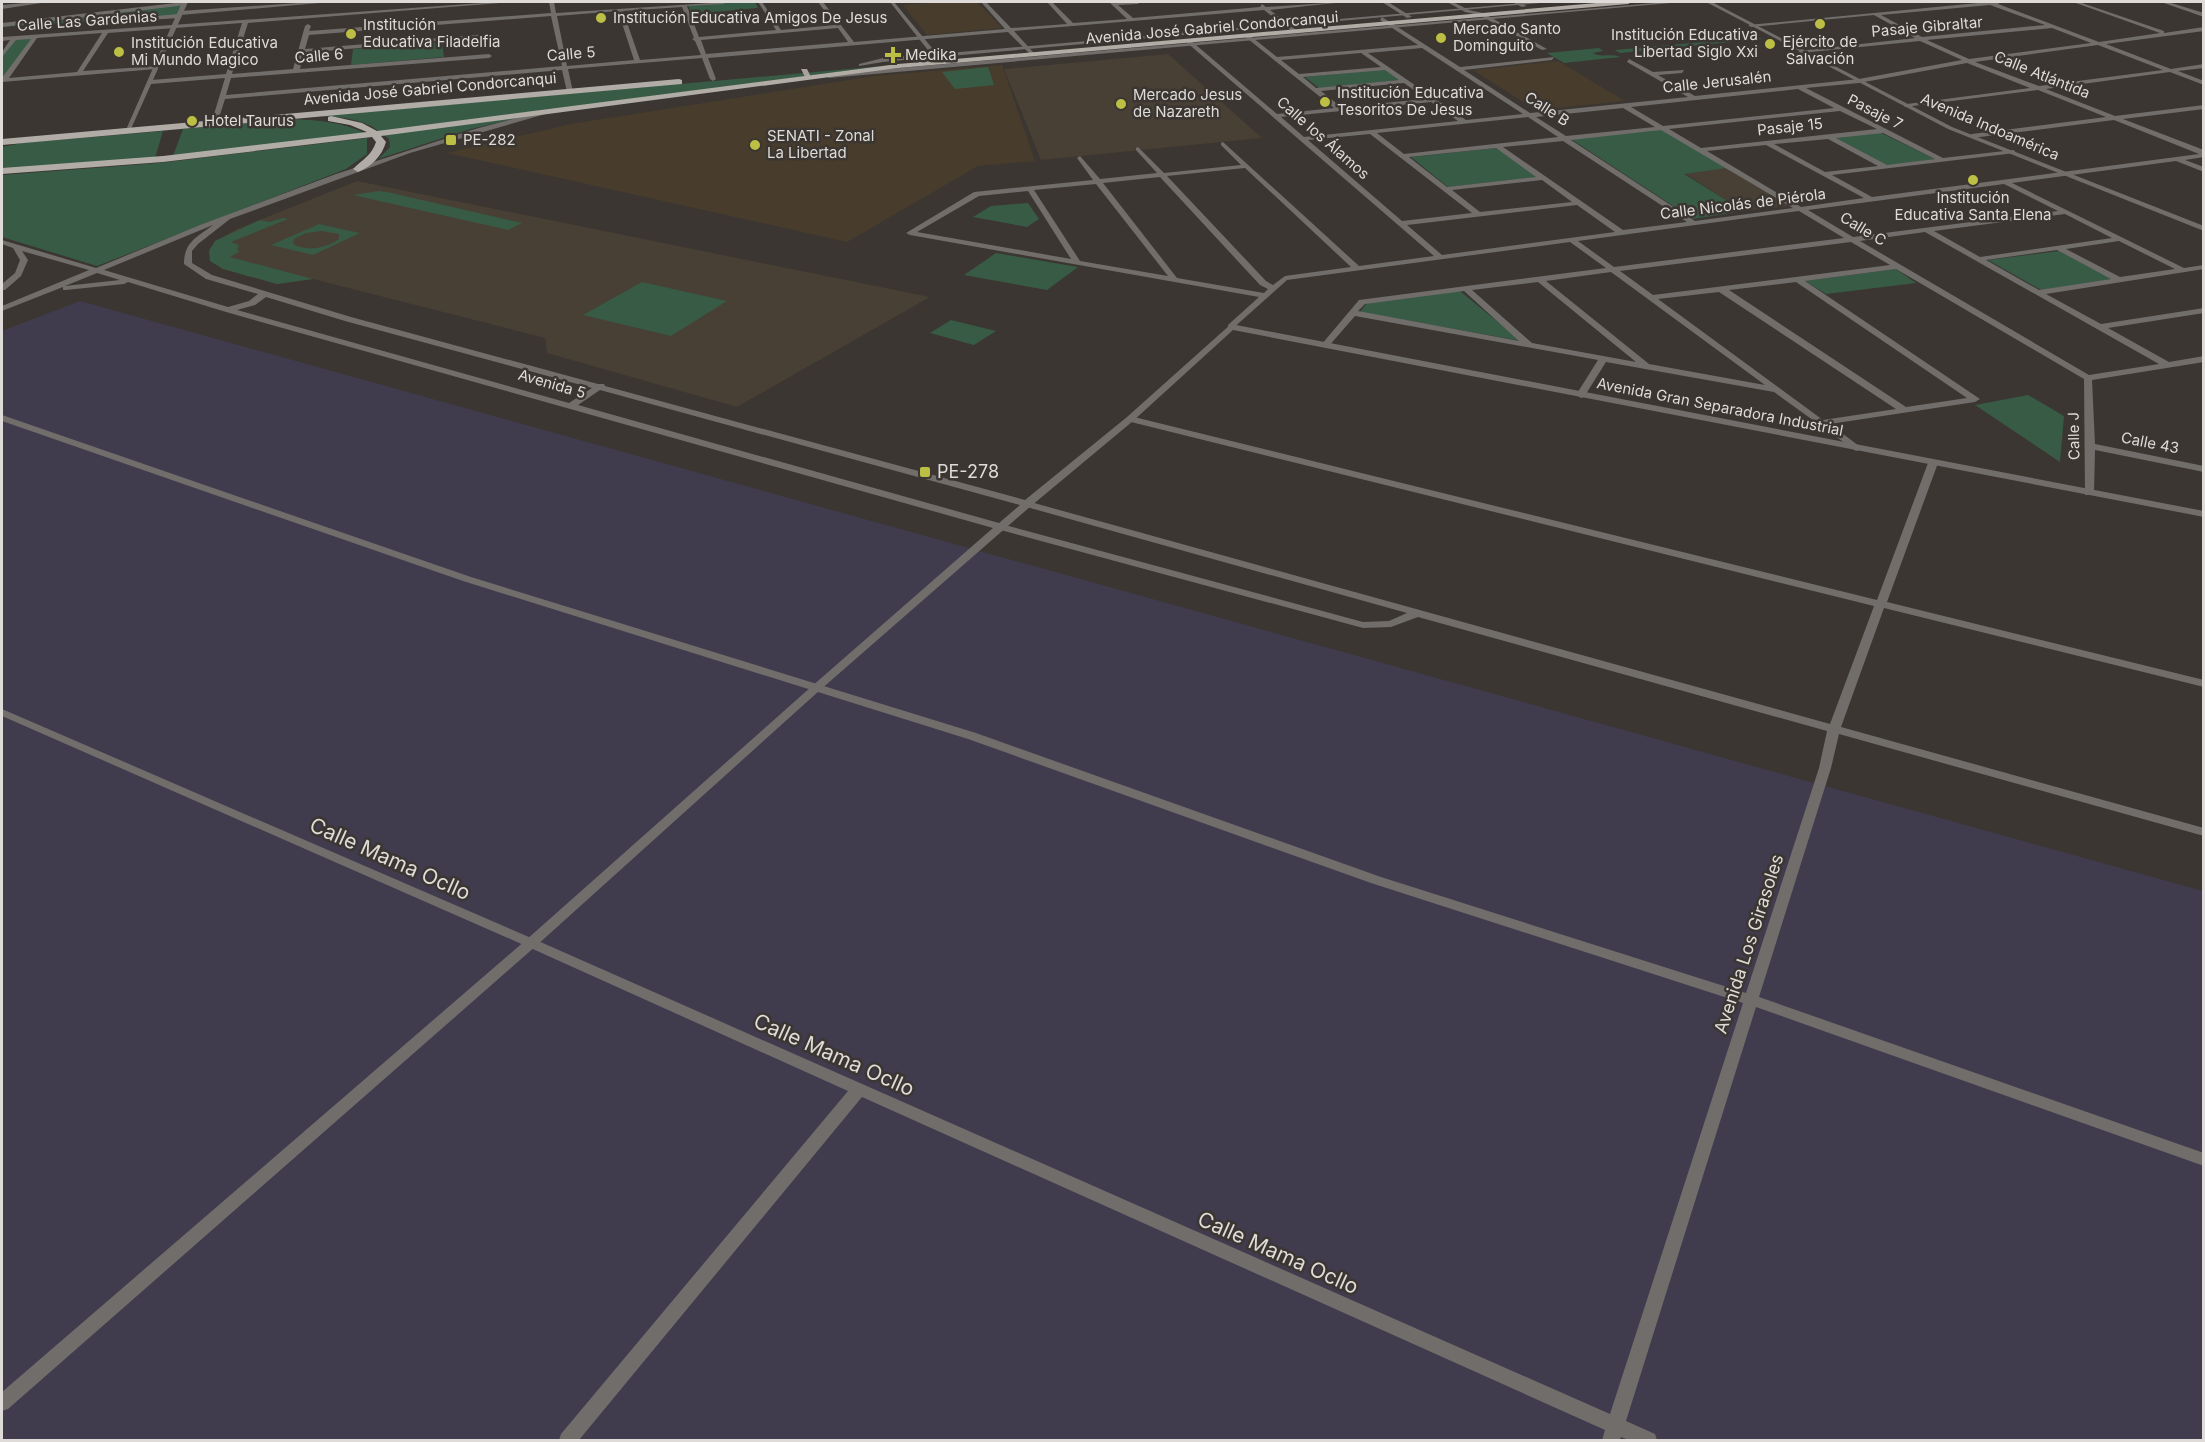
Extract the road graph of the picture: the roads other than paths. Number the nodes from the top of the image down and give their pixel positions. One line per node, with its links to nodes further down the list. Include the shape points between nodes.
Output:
1 (45, 2): 28 (street)
2 (314, 2): 3 (street); 40 (street); 44 (street)
3 (328, 2)
4 (511, 2): 44 (street, Calle Las Gardenias)
5 (551, 2): 41 (street)
6 (702, 2): 7 (street); 32 (street)
7 (724, 2)
8 (760, 2): 60 (street)
9 (821, 2): 54 (street)
10 (892, 2): 68 (street)
11 (982, 2): 58 (street)
12 (1049, 2): 51 (street)
13 (1138, 2): 30 (street)
14 (1256, 2): 36 (street)
15 (1318, 2): 16 (street, Calle 5); 36 (street, Calle 5)
16 (1341, 2)
17 (1384, 2): 42 (street)
18 (1450, 2): 38 (street)
19 (1548, 2): 31 (street, Avenida José Gabriel Condorcanqui)
20 (1581, 2): 31 (highway, Avenida José Gabriel Condorcanqui)
21 (1628, 2): 45 (highway, Avenida José Gabriel Condorcanqui)
22 (1679, 2): 45 (street, Avenida José Gabriel Condorcanqui)
23 (1710, 2): 52 (street, Avenida Indoamérica)
24 (1989, 2): 25 (street); 39 (street); 55 (street)
25 (2000, 2)
26 (2075, 2): 63 (street)
27 (2164, 2): 35 (street)
28 (26, 3): 34 (street); 48 (street)
29 (185, 3): 40 (street); 48 (street)
30 (1113, 3): 47 (street)
31 (1520, 4): 38 (highway, Avenida José Gabriel Condorcanqui)
32 (684, 5): 37 (street); 70 (street)
33 (2195, 5): 35 (street)
34 (2, 7)
35 (2179, 7): 43 (street)
36 (1264, 8): 47 (street, Calle 5); 57 (street)
37 (621, 9): 41 (street); 87 (street)
38 (1465, 10): 42 (highway, Avenida José Gabriel Condorcanqui); 45 (street)
39 (1874, 13): 52 (street); 71 (street, Calle Atlántida)
40 (179, 14): 53 (street); 56 (street)
41 (554, 15): 46 (street); 92 (street)
42 (1407, 15): 50 (highway, Avenida José Gabriel Condorcanqui); 57 (street, Avenida José Gabriel Condorcanqui)
43 (2204, 15)
44 (310, 16): 49 (street, Calle Las Gardenias); 62 (street)
45 (1485, 16): 50 (highway, Avenida José Gabriel Condorcanqui); 76 (street)
46 (487, 19): 62 (street); 64 (street)
47 (1131, 19): 51 (street, Calle 5)
48 (28, 22): 53 (street)
49 (245, 22): 56 (street, Calle Las Gardenias); 103 (street)
50 (1388, 23): 57 (highway, Avenida José Gabriel Condorcanqui); 66 (street, Avenida José Gabriel Condorcanqui); 75 (street, Calle B)
51 (1071, 24): 58 (street, Calle 5)
52 (1751, 25): 80 (street, Avenida Indoamérica)
53 (2, 26)
54 (839, 26): 60 (street); 74 (street)
55 (2056, 26): 71 (street, Pasaje Gibraltar); 73 (street)
56 (174, 27): 61 (street, Calle Las Gardenias); 91 (street)
57 (1290, 27): 66 (highway, Avenida José Gabriel Condorcanqui); 77 (highway, Avenida José Gabriel Condorcanqui)
58 (1009, 29): 68 (street, Calle 5); 77 (street)
59 (2204, 29): 63 (street, Calle Jerusalén)
60 (779, 31): 70 (street)
61 (106, 32): 65 (street, Calle Las Gardenias); 98 (street)
62 (306, 33): 78 (street)
63 (2166, 34): 73 (street, Calle Jerusalén)
64 (487, 36): 78 (street); 83 (street)
65 (35, 37): 67 (street, Calle Las Gardenias); 104 (street)
66 (1249, 37): 72 (highway, Avenida José Gabriel Condorcanqui); 86 (street)
67 (14, 38): 69 (street, Calle Las Gardenias); 81 (street)
68 (921, 38): 74 (street, Calle 5); 84 (street)
69 (2, 39)
70 (696, 39): 82 (street)
71 (1922, 40): 80 (street, Pasaje Gibraltar); 89 (street, Calle Atlántida)
72 (1190, 42): 77 (highway, Avenida José Gabriel Condorcanqui); 106 (street, Avenida José Gabriel Condorcanqui); 127 (street, Calle los Álamos)
73 (2097, 42): 89 (street, Calle Jerusalén); 95 (street)
74 (852, 44): 82 (street, Calle 5)
75 (1424, 46): 79 (street); 94 (street, Calle B)
76 (1544, 49)
77 (1028, 50): 84 (highway, Avenida José Gabriel Condorcanqui)
78 (302, 51): 96 (street)
79 (1362, 51): 86 (street); 93 (street)
80 (1801, 51): 110 (street, Avenida Indoamérica)
81 (2, 55)
82 (702, 55): 87 (street, Calle 5); 105 (street)
83 (489, 56): 96 (street, Calle 6); 99 (street)
84 (938, 58): 100 (highway, Avenida José Gabriel Condorcanqui); 100 (highway, Avenida José Gabriel Condorcanqui)
85 (1552, 58): 94 (street)
86 (1276, 59): 102 (street)
87 (637, 61): 92 (street, Calle 5)
88 (1629, 61): 101 (street)
89 (1968, 61): 110 (street, Calle Jerusalén); 114 (street, Calle Atlántida)
90 (2204, 66): 95 (street)
91 (156, 67): 98 (street); 111 (street)
92 (564, 67): 99 (street, Calle 5); 116 (street)
93 (1386, 68): 102 (street); 109 (street)
94 (1460, 69): 126 (street, Calle B)
95 (2172, 70): 112 (street); 114 (street)
96 (296, 71): 103 (street, Calle 6)
97 (1682, 71): 101 (street)
98 (79, 73): 104 (street)
99 (493, 74): 117 (street, Calle 5)
100 (807, 74): 105 (highway, Avenida José Gabriel Condorcanqui); 106 (highway, Avenida José Gabriel Condorcanqui)
101 (1653, 74): 118 (street)
102 (1298, 76): 115 (street)
103 (227, 77): 111 (street, Calle 6); 117 (street)
104 (3, 80)
105 (713, 80): 108 (highway, Avenida José Gabriel Condorcanqui)
106 (783, 80): 122 (highway, Avenida José Gabriel Condorcanqui)
107 (689, 81): 116 (highway, Avenida José Gabriel Condorcanqui)
108 (701, 81)
109 (1405, 81): 115 (street); 119 (street)
110 (1859, 81): 113 (street, Calle Jerusalén); 121 (street, Avenida Indoamérica)
111 (151, 82): 134 (street)
112 (2204, 83)
113 (1796, 87): 118 (street, Calle Jerusalén); 125 (street, Pasaje 7)
114 (2038, 88): 121 (street); 129 (street, Calle Atlántida)
115 (1315, 90): 124 (street)
116 (570, 92): 128 (highway, Avenida José Gabriel Condorcanqui)
117 (223, 97): 131 (street)
118 (1694, 98): 120 (street, Calle Jerusalén)
119 (1432, 100): 124 (street); 130 (street)
120 (1623, 105): 126 (street, Calle Jerusalén); 133 (street, Calle C)
121 (1907, 106): 139 (street, Avenida Indoamérica)
122 (568, 107): 137 (highway, Avenida José Gabriel Condorcanqui); 159 (street, via 478,129)
123 (2204, 107): 129 (street)
124 (1339, 109): 127 (street)
125 (1839, 109): 133 (street); 135 (street, Pasaje 7)
126 (1532, 115): 130 (street, Calle Jerusalén); 140 (street, Calle B)
127 (1275, 116): 142 (street, Calle los Álamos)
128 (294, 117): 131 (highway, Avenida José Gabriel Condorcanqui); 137 (highway, via 346,121)
129 (2111, 118): 139 (street); 151 (street, Calle Atlántida)
130 (1464, 122): 136 (street, Calle Jerusalén)
131 (214, 124): 132 (highway, Avenida José Gabriel Condorcanqui)
132 (174, 128): 134 (highway, Avenida José Gabriel Condorcanqui); 141 (highway)
133 (1662, 128): 140 (street); 149 (street, Calle C)
134 (127, 131): 143 (highway, Avenida José Gabriel Condorcanqui)
135 (1881, 131): 138 (street, Pasaje 15); 156 (street, Pasaje 7)
136 (1371, 132): 142 (street, Calle Jerusalén); 152 (street)
137 (376, 134): 154 (highway, Avenida José Gabriel Condorcanqui); 159 (highway, via 381,142 379,150)
138 (1828, 136): 144 (street, Pasaje 15); 158 (street)
139 (1972, 136): 150 (street, Avenida Indoamérica)
140 (1565, 137): 146 (street); 177 (street, Calle B)
141 (170, 138)
142 (1303, 139): 176 (street, Calle los Álamos)
143 (2, 143)
144 (1767, 143): 149 (street, Pasaje 15); 162 (street)
145 (1223, 144): 157 (street)
146 (1497, 146): 152 (street); 165 (street)
147 (166, 148): 154 (highway)
148 (1138, 149): 164 (street)
149 (1702, 150): 172 (street, Calle C)
150 (2013, 152): 156 (street); 163 (street, Avenida Indoamérica)
151 (2204, 154): 155 (street, Calle Nicolás de Piérola)
152 (1403, 156): 169 (street)
153 (1080, 158): 166 (street)
154 (163, 159): 161 (highway, Avenida José Gabriel Condorcanqui)
155 (2176, 159): 160 (street); 163 (street, Calle Nicolás de Piérola)
156 (1941, 160): 158 (street)
157 (1247, 166): 164 (street); 192 (street)
158 (1886, 167): 162 (street)
159 (358, 169): 175 (street)
160 (2204, 170)
161 (2, 171)
162 (1824, 174): 170 (street)
163 (2069, 174): 167 (street, Calle Nicolás de Piérola); 178 (street, Avenida Indoamérica)
164 (1162, 175): 166 (street); 202 (street, via 1263,283)
165 (1544, 178): 169 (street); 171 (street)
166 (1098, 182): 168 (street); 196 (street)
167 (2006, 183): 170 (street, Calle Nicolás de Piérola); 173 (street)
168 (1030, 189): 189 (street); 189 (street, via 977,194 910,233)
169 (1445, 189): 174 (street)
170 (1872, 200): 172 (street, Calle Nicolás de Piérola)
171 (1579, 203): 174 (street); 180 (street)
172 (1803, 209): 177 (street, Calle Nicolás de Piérola); 181 (street, Calle C)
173 (2066, 212): 179 (street); 183 (street)
174 (1478, 214): 176 (street)
175 (227, 219): 195 (street); 206 (street, Avenida 5, via 195,242 188,251 188,264 209,277)
176 (1401, 223): 187 (street, Calle los Álamos)
177 (1695, 224): 180 (street, Calle Nicolás de Piérola)
178 (2204, 229)
179 (1925, 230): 181 (street); 188 (street)
180 (1622, 233): 182 (street, Calle Nicolás de Piérola)
181 (1852, 239): 190 (street, Calle C); 193 (street)
182 (1572, 240): 187 (street, Calle Nicolás de Piérola); 193 (street)
183 (2121, 240): 186 (street); 194 (street)
184 (2, 242): 185 (street, Avenida 5)
185 (16, 246): 195 (street, Avenida 5); 201 (street, via 24,260 18,274)
186 (2058, 248): 188 (street); 199 (street)
187 (1440, 257): 192 (street, Calle Nicolás de Piérola)
188 (1979, 259): 205 (street)
189 (1077, 262): 196 (street)
190 (1899, 266): 198 (street); 222 (street, Calle C)
191 (2204, 267): 194 (street)
192 (1357, 268): 202 (street, Calle Nicolás de Piérola, via 1285,278)
193 (1612, 269): 197 (street); 209 (street)
194 (2183, 270): 199 (street)
195 (95, 271): 200 (street, Avenida 5); 207 (street)
196 (1174, 279): 208 (street)
197 (1539, 279): 203 (street); 221 (street)
198 (1797, 279): 204 (street); 227 (street, via 1975,399)
199 (2119, 280): 205 (street)
200 (141, 282): 207 (street, via 89,284); 211 (street, Avenida 5)
201 (2, 288)
202 (1273, 288): 208 (street)
203 (1465, 288): 213 (street, via 1362,302); 217 (street)
204 (1721, 289): 209 (street); 227 (street)
205 (2041, 292): 215 (street)
206 (264, 294): 211 (street, via 252,303); 223 (street, Avenida 5)
207 (33, 296): 210 (street)
208 (1266, 296): 214 (street)
209 (1651, 298): 224 (street)
210 (2, 309)
211 (229, 310): 226 (street, Avenida 5)
212 (2204, 310): 215 (street)
213 (1353, 313): 216 (street); 217 (street)
214 (1231, 327): 216 (street, Avenida Gran Separadora Industrial); 229 (street)
215 (2101, 327): 220 (street)
216 (1325, 345): 225 (street, Avenida Gran Separadora Industrial)
217 (1529, 345): 218 (street)
218 (1604, 358): 221 (street); 225 (street)
219 (2204, 359): 220 (street)
220 (2168, 365): 222 (street)
221 (1646, 366): 224 (street)
222 (2088, 378): 231 (street, Calle J)
223 (601, 387): 226 (street); 236 (street, Avenida 5)
224 (1776, 390): 230 (street)
225 (1581, 395): 232 (street, Avenida Gran Separadora Industrial)
226 (572, 405): 238 (street, Avenida 5)
227 (1904, 410): 230 (street)
228 (2, 418): 242 (street, via 467,579)
229 (1130, 419): 236 (street); 239 (street)
230 (1821, 423): 232 (street)
231 (2090, 446): 234 (street, Calle 43); 235 (street, Calle J)
232 (1856, 448): 233 (street, Avenida Gran Separadora Industrial)
233 (1933, 463): 235 (street, Avenida Gran Separadora Industrial); 239 (street, Avenida Los Girasoles)
234 (2204, 469)
235 (2089, 492): 237 (street, Avenida Gran Separadora Industrial)
236 (1027, 504): 238 (street); 240 (street, Avenida 5)
237 (2204, 514)
238 (1001, 527): 240 (street, Avenida 5, via 1363,625 1391,624); 242 (street)
239 (1880, 605): 241 (street); 244 (street, Avenida Los Girasoles)
240 (1417, 613): 244 (street, Avenida 5)
241 (2204, 684)
242 (815, 689): 246 (street); 247 (street, via 972,736 1376,880)
243 (2, 712): 246 (street, Calle Mama Ocllo)
244 (1834, 729): 245 (street, Avenida 5); 247 (street, Avenida Los Girasoles)
245 (2204, 832)
246 (531, 943): 248 (street, Calle Mama Ocllo); 250 (street)
247 (1752, 1000): 249 (street); 251 (street, Avenida Los Girasoles)
248 (859, 1089): 251 (street, Calle Mama Ocllo); 252 (street)
249 (2204, 1160)
250 (2, 1402)
251 (1613, 1433): 253 (street, Calle Mama Ocllo)
252 (568, 1440)
253 (1648, 1440)

